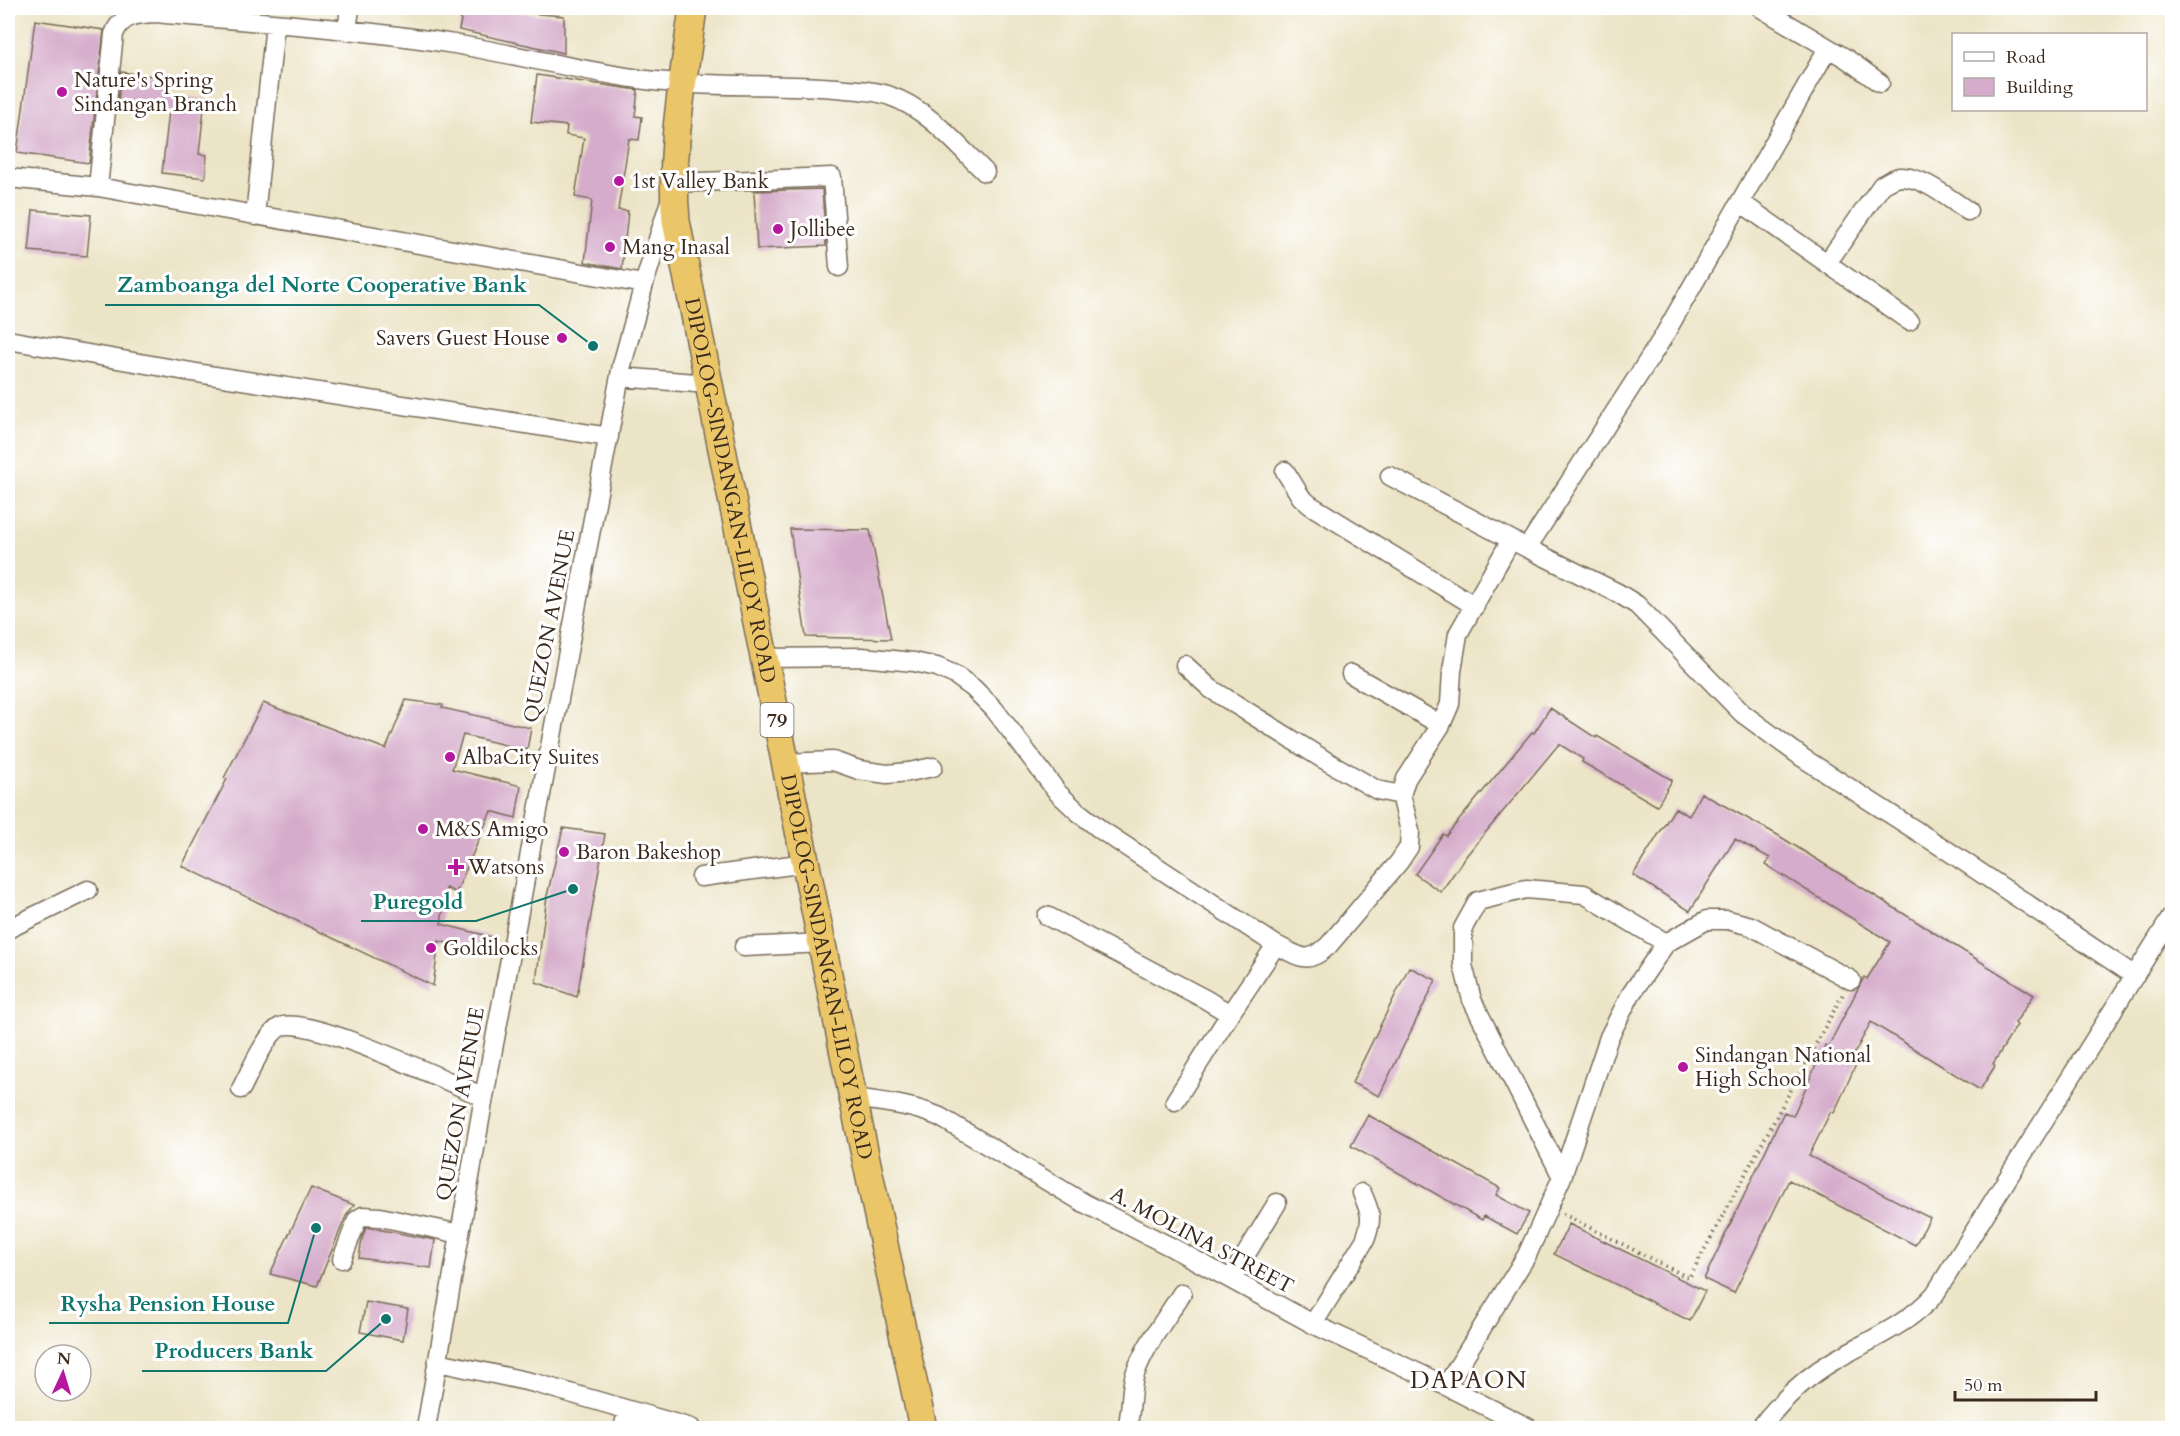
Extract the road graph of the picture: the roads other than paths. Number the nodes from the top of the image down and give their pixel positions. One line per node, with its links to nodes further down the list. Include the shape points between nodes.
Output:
1 (350, 8): 5 (street)
2 (693, 8): 7 (highway, DIPOLOG-SINDANGAN-LILOY ROAD / 79)
3 (1761, 8): 6 (street)
4 (275, 24): 5 (street); 11 (street, via 155,13 137,14 121,22 114,34); 15 (street)
5 (347, 31): 7 (street, via 452,44 645,80)
6 (1828, 48): 8 (street); 13 (street)
7 (681, 83): 9 (street, via 806,86 888,95 921,113); 12 (highway, DIPOLOG-SINDANGAN-LILOY ROAD / 79)
8 (1880, 83)
9 (985, 172)
10 (8, 178): 11 (street)
11 (98, 187): 15 (street)
12 (674, 187): 17 (street, via 832,177); 18 (street, QUEZON AVENUE); 22 (highway, DIPOLOG-SINDANGAN-LILOY ROAD / 79, via 676,221)
13 (1740, 202): 16 (street); 26 (street, via 1662,339)
14 (1968, 211): 16 (street, via 1925,184 1901,177 1892,179 1882,185)
15 (255, 216): 18 (street)
16 (1827, 263): 19 (street)
17 (839, 267)
18 (644, 284): 21 (street, QUEZON AVENUE)
19 (1910, 321)
20 (8, 340): 23 (street)
21 (620, 377): 22 (street); 23 (street, QUEZON AVENUE)
22 (709, 384): 28 (highway, DIPOLOG-SINDANGAN-LILOY ROAD / 79)
23 (609, 437): 49 (street, QUEZON AVENUE)
24 (1285, 471): 27 (street, via 1310,505)
25 (1390, 477): 26 (street)
26 (1519, 544): 27 (street); 45 (street, via 1637,605 1742,713 1803,758)
27 (1475, 606): 31 (street, via 1458,634 1450,704)
28 (764, 658): 32 (highway, DIPOLOG-SINDANGAN-LILOY ROAD / 79); 43 (street, via 862,657 914,662 955,675 994,709 1058,793 1077,811)
29 (1185, 665): 34 (street, via 1211,689 1323,759 1377,790)
30 (1352, 675): 31 (street)
31 (1441, 725): 34 (street, via 1415,763)
32 (785, 763): 33 (street, via 833,761 887,774); 35 (highway, DIPOLOG-SINDANGAN-LILOY ROAD / 79)
33 (933, 767)
34 (1401, 795): 43 (street, via 1410,831 1409,847 1399,862 1316,957 1299,956)
35 (806, 863): 36 (street); 41 (highway, DIPOLOG-SINDANGAN-LILOY ROAD / 79)
36 (701, 877)
37 (88, 890): 40 (street)
38 (1047, 916): 47 (street)
39 (2172, 916): 45 (street)
40 (8, 929)
41 (822, 943): 44 (street); 50 (highway, DIPOLOG-SINDANGAN-LILOY ROAD / 79)
42 (1666, 943): 46 (street, via 1707,920 1728,920 1751,926); 52 (street, via 1631,994 1609,1037); 52 (street, via 1584,894 1526,889 1478,901 1463,928 1463,964 1472,1000)
43 (1276, 945): 47 (street)
44 (744, 947)
45 (2135, 976): 69 (street, via 1935,1294 1908,1319 1807,1379)
46 (1851, 980)
47 (1230, 1014): 51 (street)
48 (241, 1089): 49 (street, via 271,1035 289,1024 336,1035)
49 (484, 1097): 55 (street, QUEZON AVENUE)
50 (853, 1098): 57 (street, A. MOLINA STREET, via 911,1106 940,1117 1084,1203); 66 (highway, DIPOLOG-SINDANGAN-LILOY ROAD / 79)
51 (1175, 1101)
52 (1562, 1177): 61 (street, via 1527,1255)
53 (1362, 1193): 59 (street, via 1371,1218 1365,1240)
54 (1277, 1203): 57 (street)
55 (460, 1234): 56 (street, via 363,1216 357,1220); 60 (street, QUEZON AVENUE)
56 (342, 1259)
57 (1231, 1280): 59 (street, A. MOLINA STREET)
58 (1182, 1293): 67 (street, via 1137,1368)
59 (1313, 1324): 61 (street, A. MOLINA STREET)
60 (438, 1362): 62 (street, via 535,1383); 63 (street, QUEZON AVENUE)
61 (1446, 1386): 68 (street, A. MOLINA STREET)
62 (628, 1410): 64 (street); 65 (street)
63 (426, 1428)
64 (623, 1428)
65 (691, 1428)
66 (922, 1428)
67 (1127, 1428)
68 (1530, 1428)
69 (1760, 1428)

